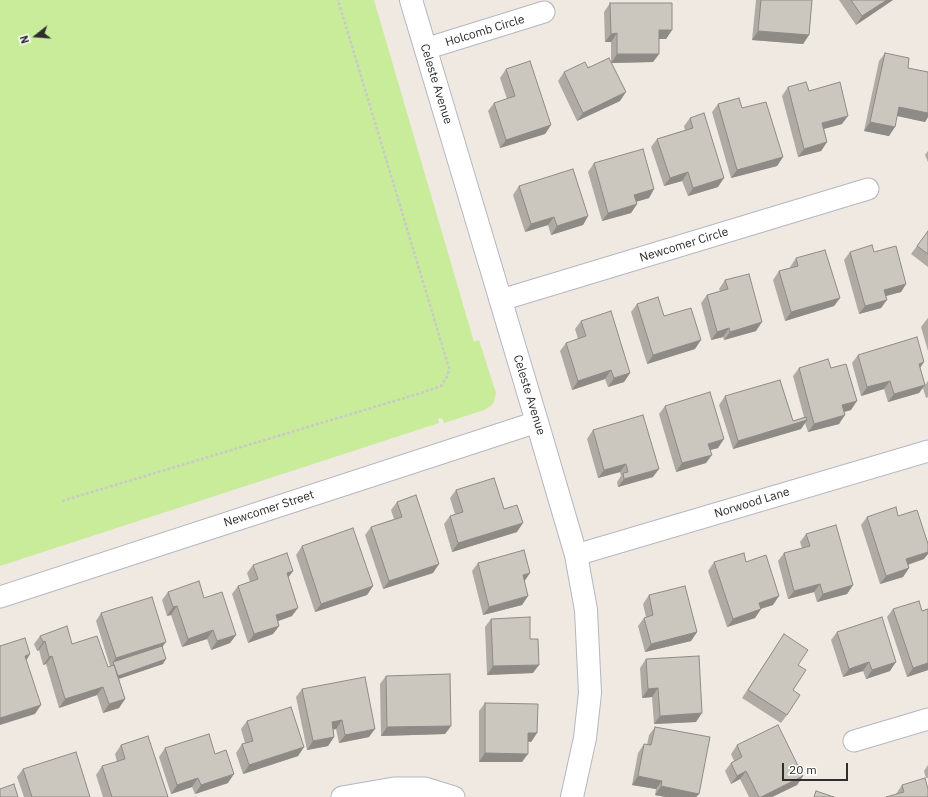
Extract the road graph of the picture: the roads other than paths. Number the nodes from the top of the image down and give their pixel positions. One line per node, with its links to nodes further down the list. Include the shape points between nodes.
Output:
1 (411, 0): 3 (street, Celeste Avenue)
2 (544, 12): 3 (street, Holcomb Circle)
3 (425, 49): 5 (street, Celeste Avenue)
4 (868, 190): 5 (street, Newcomer Circle)
5 (500, 300): 6 (street, Celeste Avenue)
6 (537, 422): 8 (street, Celeste Avenue); 9 (street, Newcomer Street)
7 (928, 450): 8 (street, Norwood Lane)
8 (576, 555): 14 (street, Celeste Avenue, via 586,610 590,693 585,738)
9 (0, 597)
10 (928, 719): 11 (street)
11 (854, 742)
12 (342, 797): 13 (street, via 394,788 425,788)
13 (454, 797)
14 (572, 797)

